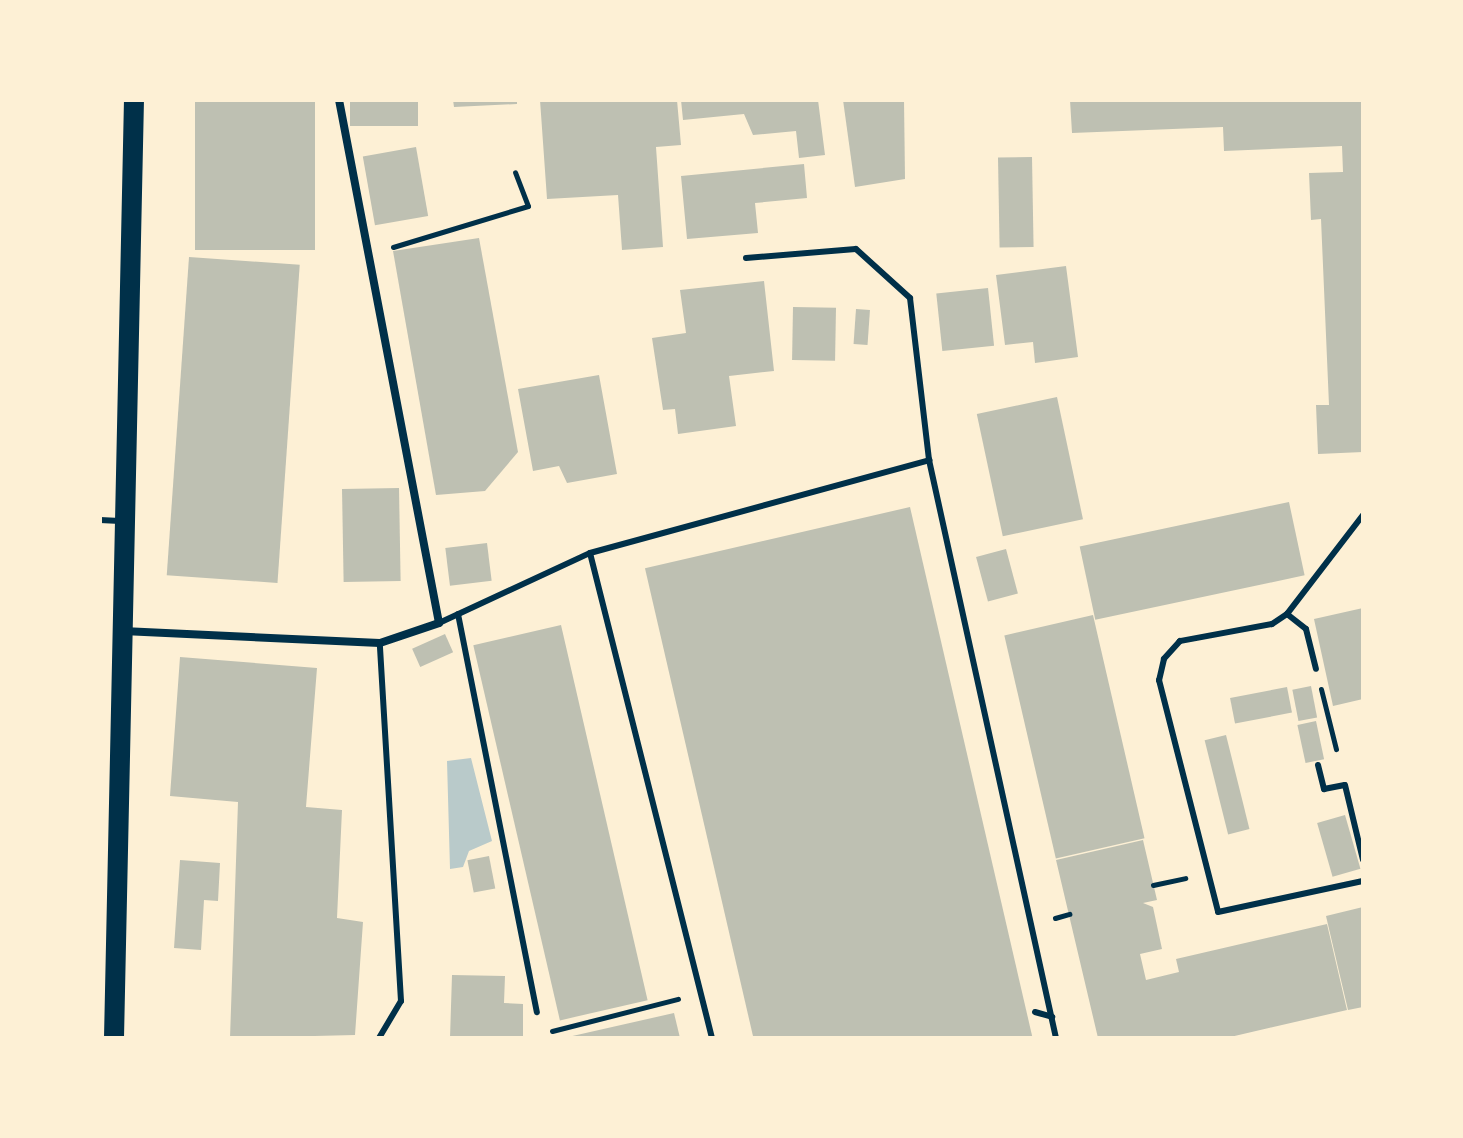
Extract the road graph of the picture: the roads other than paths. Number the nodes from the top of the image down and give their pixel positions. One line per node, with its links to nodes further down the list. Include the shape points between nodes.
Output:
1 (134, 100): 7 (main road)
2 (339, 100): 11 (street)
3 (746, 258): 4 (lane, via 856,249 910,298)
4 (929, 460): 8 (lane); 20 (lane)
5 (1363, 515): 10 (lane)
6 (100, 520): 7 (lane)
7 (127, 522): 12 (main road)
8 (590, 553): 9 (lane); 23 (lane)
9 (458, 614): 11 (lane); 18 (lane)
10 (1287, 614): 14 (lane, via 1306,629); 17 (lane, via 1272,624 1180,641 1159,680 1218,912)
11 (439, 623): 13 (street)
12 (123, 631): 13 (street); 21 (main road)
13 (380, 643): 22 (lane, via 401,1001)
14 (1316, 669)
15 (1318, 765): 16 (lane, via 1324,789 1345,785)
16 (1363, 860)
17 (1363, 881)
18 (537, 1012)
19 (1035, 1012): 20 (lane)
20 (1052, 1017): 24 (lane)
21 (114, 1038)
22 (379, 1038)
23 (712, 1038)
24 (1056, 1038)

